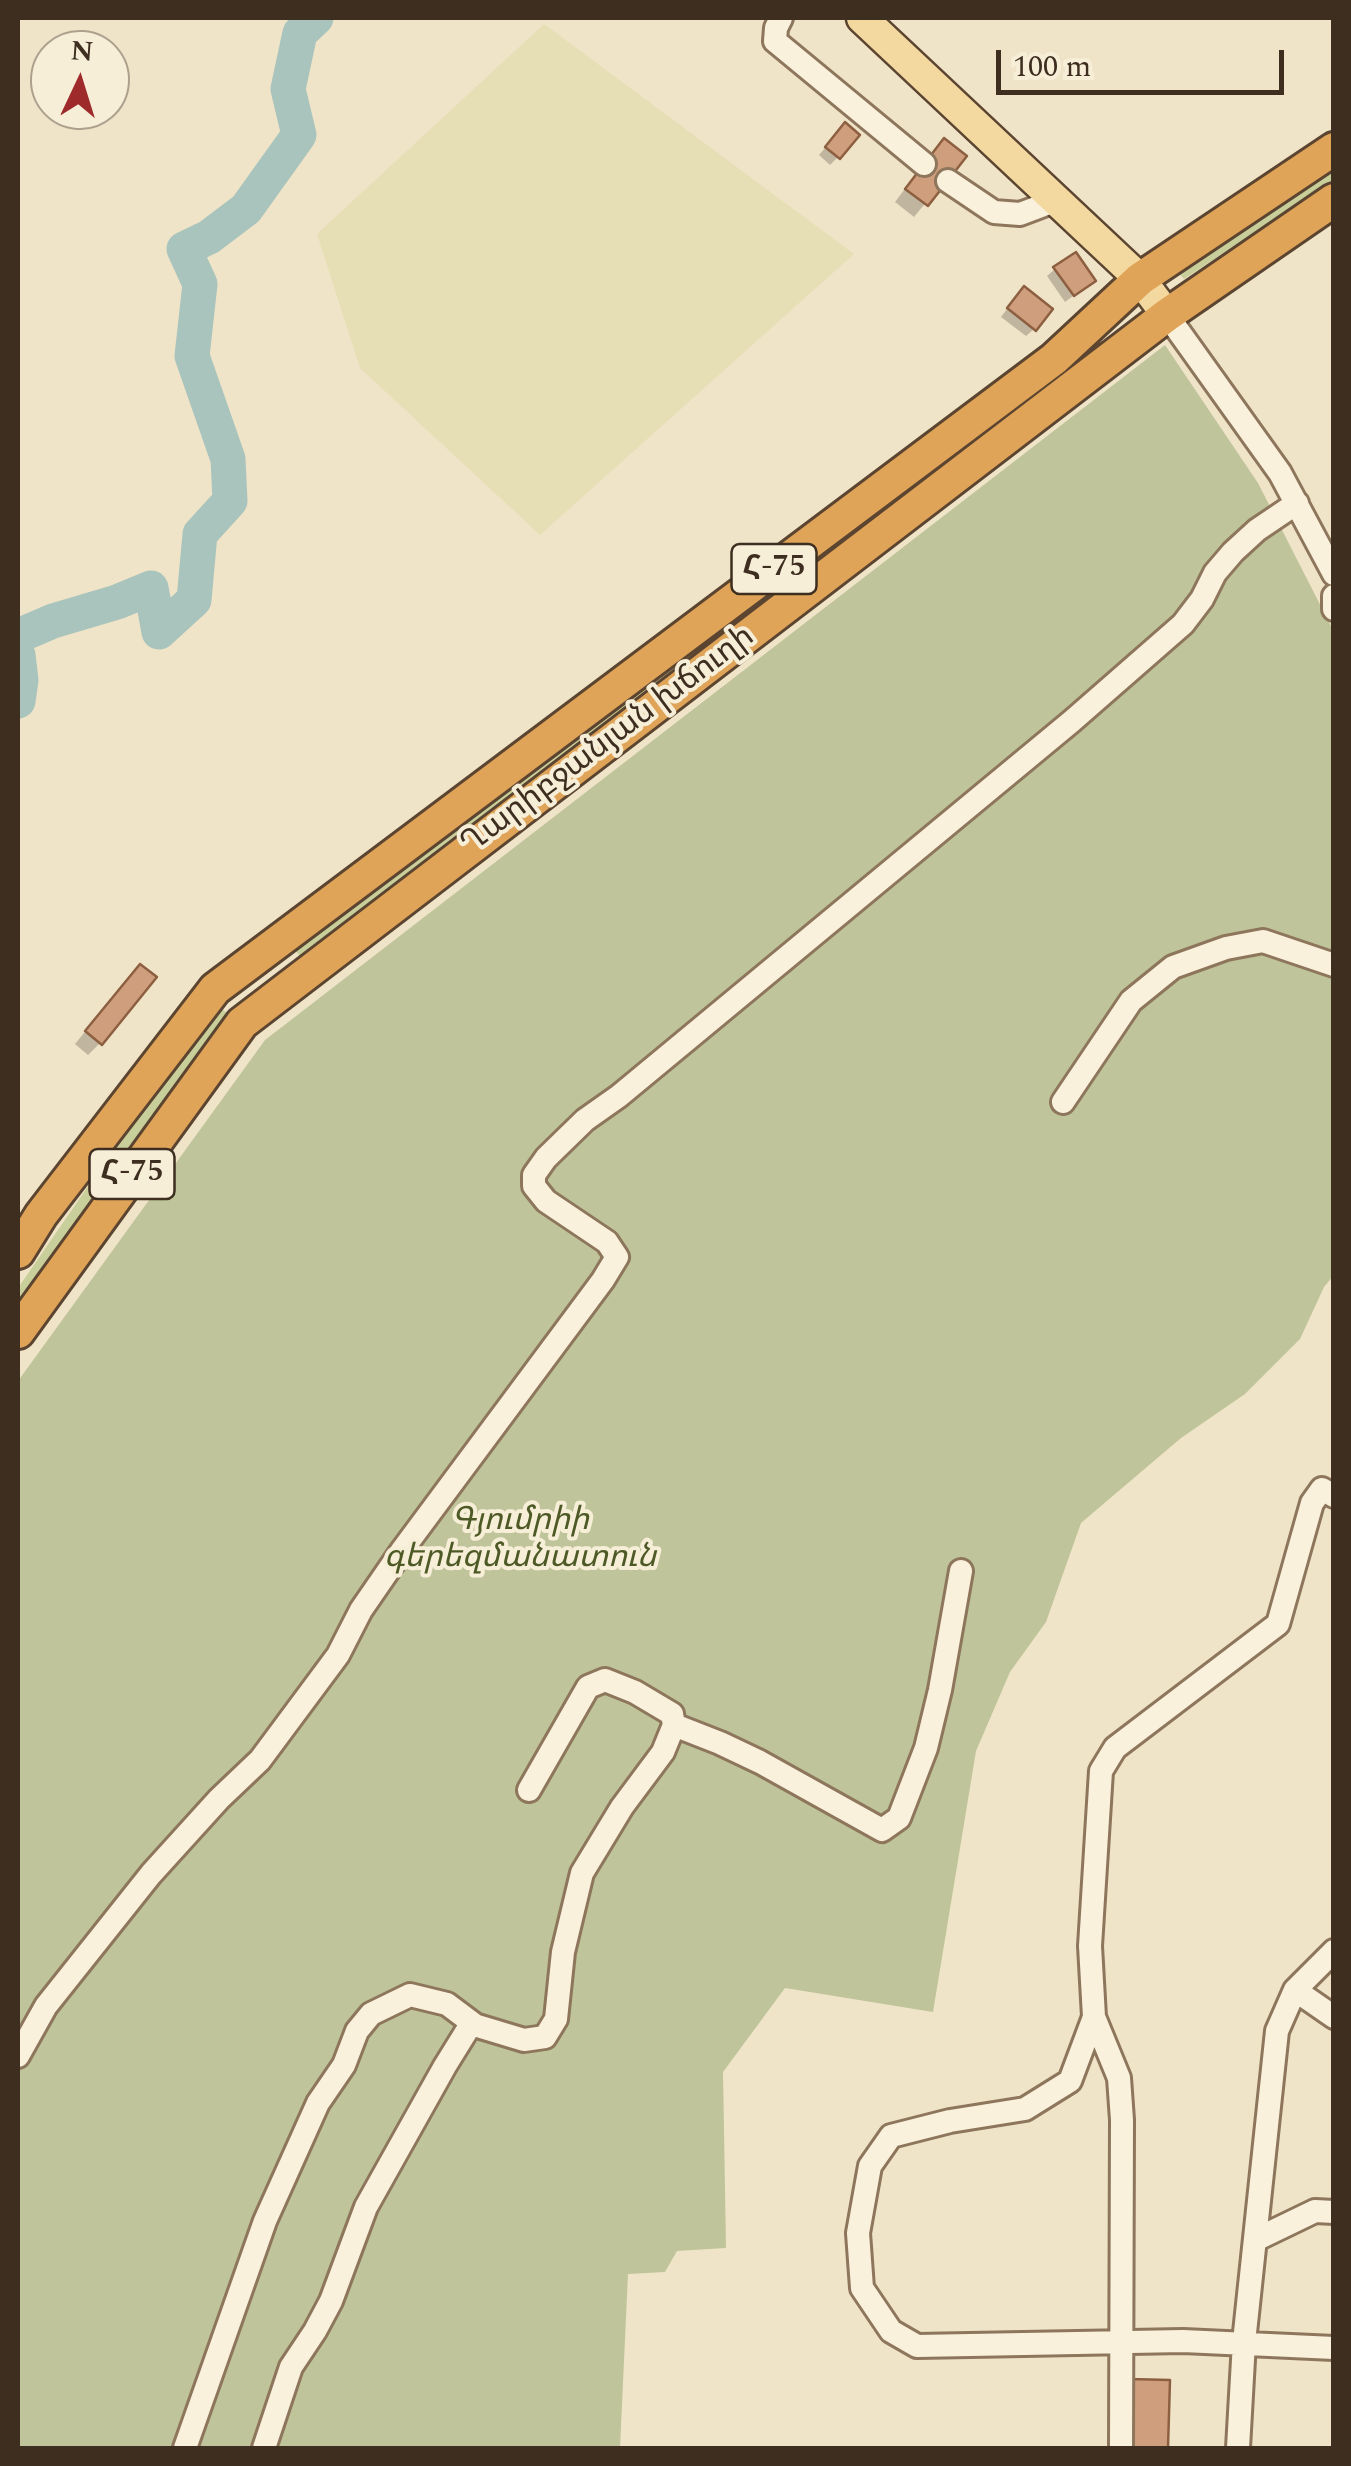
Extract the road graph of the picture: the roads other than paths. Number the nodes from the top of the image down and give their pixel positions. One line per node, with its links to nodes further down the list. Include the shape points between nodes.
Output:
1 (781, 18): 4 (street, via 776,41)
2 (862, 18): 6 (main road)
3 (1334, 149): 8 (highway, Ղարիբջանյան խճուղի / Հ-75)
4 (924, 164)
5 (948, 181): 6 (street, via 994,212 1020,214)
6 (1057, 200): 8 (main road)
7 (1334, 200): 9 (highway, Ղարիբջանյան խճուղի / Հ-75)
8 (1140, 279): 9 (main road); 15 (highway, Ղարիբջանյան խճուղի / Հ-75, via 1054,359)
9 (1167, 315): 10 (street); 16 (highway, Ղարիբջանյան խճուղի / Հ-75)
10 (1298, 503): 11 (street); 29 (street, via 1233,552 1183,624 1072,721 546,1158 534,1186 607,1242 616,1257 603,1280 402,1548 338,1656 260,1760 151,1874 46,2006)
11 (1334, 574)
12 (1334, 596): 13 (street)
13 (1334, 609)
14 (1334, 966): 17 (street, via 1263,940 1174,967 1131,1001)
15 (215, 989): 16 (highway); 18 (highway, Ղարիբջանյան խճուղի / Հ-75)
16 (249, 1018): 19 (highway, Ղարիբջանյան խճուղի / Հ-75)
17 (1062, 1102)
18 (18, 1252)
19 (18, 1332)
20 (1334, 1496): 26 (street, via 1322,1488 1312,1503 1278,1624 1115,1748 1101,1772 1090,1946)
21 (960, 1571): 22 (street, via 926,1748 899,1818 882,1830 760,1762)
22 (674, 1725): 23 (street, via 672,1714 635,1692 605,1680 588,1687); 28 (street, via 582,1872 556,2018 545,2037 524,2040)
23 (528, 1790)
24 (1334, 1952): 25 (street)
25 (1296, 1990): 27 (street); 31 (street, via 1277,2031)
26 (1094, 2016): 33 (street, via 1119,2078); 33 (street, via 1070,2081 1025,2109 891,2136 870,2166 858,2233 862,2288 891,2331 916,2346)
27 (1334, 2017)
28 (475, 2025): 35 (street, via 447,2004 410,1995 371,2014 357,2032 264,2222); 36 (street, via 366,2207 331,2301 291,2367)
29 (18, 2056)
30 (1334, 2212): 31 (street, via 1314,2211)
31 (1255, 2240): 32 (street)
32 (1244, 2342): 33 (street); 34 (street); 38 (street)
33 (1122, 2343): 37 (street)
34 (1334, 2348)
35 (185, 2448)
36 (264, 2448)
37 (1121, 2448)
38 (1238, 2448)

